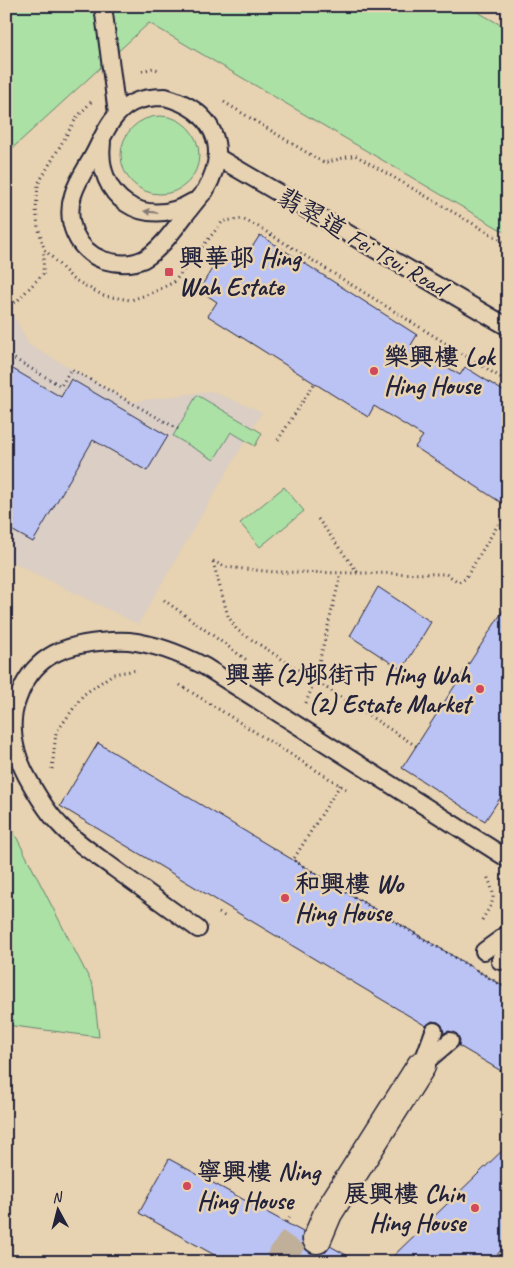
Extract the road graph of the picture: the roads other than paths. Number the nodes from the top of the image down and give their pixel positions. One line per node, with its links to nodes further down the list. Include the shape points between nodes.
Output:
1 (104, 9): 2 (lane)
2 (117, 114): 3 (lane); 4 (lane, via 131,103 147,98 165,97 182,102 197,111 208,124 216,140)
3 (102, 138): 5 (lane, one-way to 3, via 180,210 162,214 126,204 112,191 103,175); 5 (lane, via 73,193 70,208 76,238 98,258 127,264 143,260 156,251)
4 (217, 157): 5 (lane, via 211,180); 6 (lane, 翡翠道 Fei Tsui Road)
5 (196, 200)
6 (508, 327)
7 (508, 858): 8 (lane, via 180,654 129,641 85,643 51,654 36,666 23,685 12,724 18,761 30,784 58,824 77,841)
8 (198, 928)
9 (507, 934): 10 (lane); 11 (lane)
10 (484, 951)
11 (500, 961)
12 (434, 1031): 14 (lane)
13 (450, 1041): 14 (lane)
14 (421, 1066): 15 (street, via 328,1213)
15 (309, 1235)

